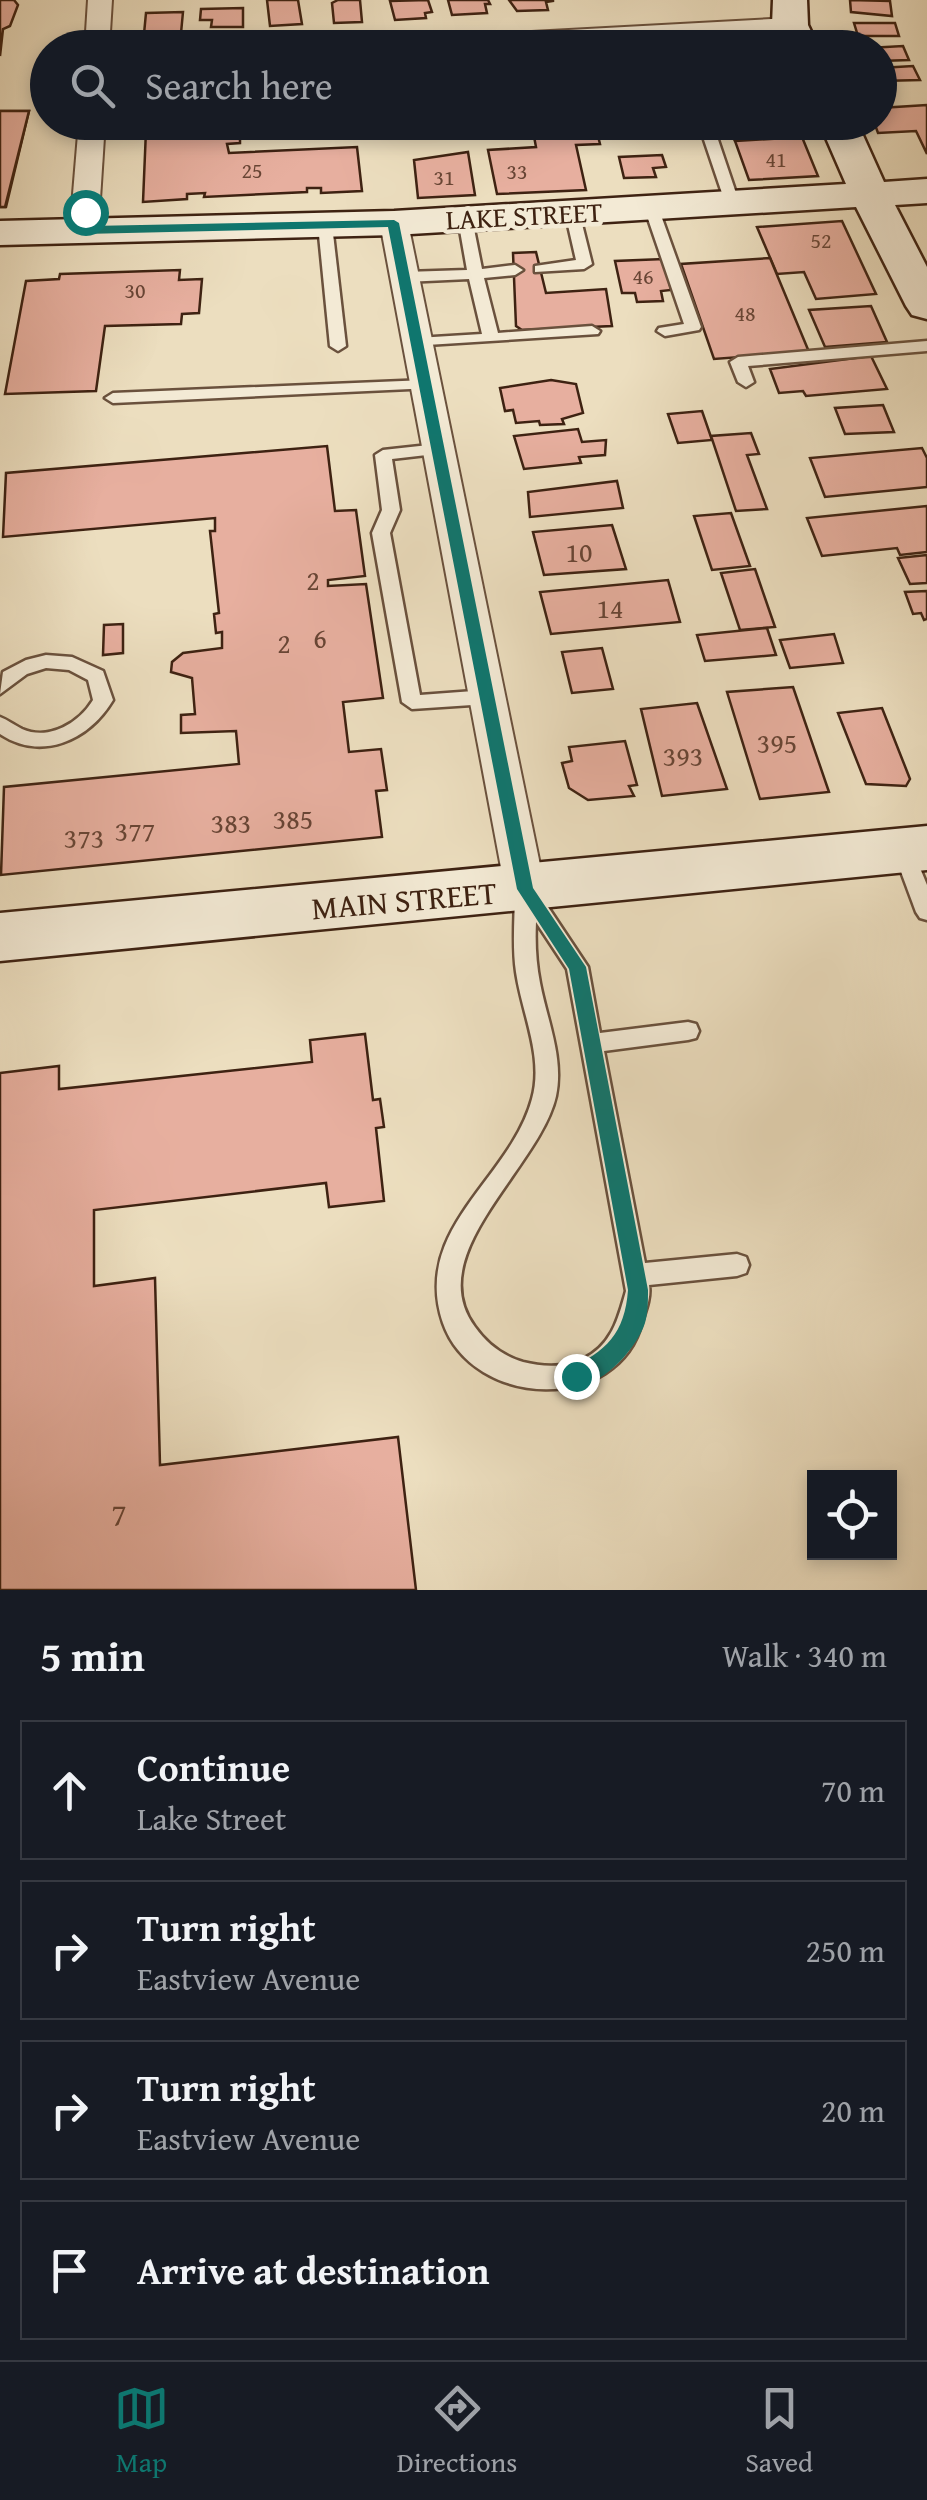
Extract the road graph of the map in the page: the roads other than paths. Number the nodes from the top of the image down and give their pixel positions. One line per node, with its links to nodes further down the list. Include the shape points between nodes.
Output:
1 (100, 0): 3 (street)
2 (794, 24): 4 (street)
3 (99, 30)
4 (688, 30)
5 (91, 140): 16 (street)
6 (712, 140): 10 (lane)
7 (847, 140): 9 (street)
8 (927, 191): 9 (street, LAKE STREET)
9 (873, 194): 10 (street, LAKE STREET); 22 (street)
10 (732, 202): 11 (street, LAKE STREET)
11 (651, 208): 12 (street, LAKE STREET); 24 (lane, via 692,327)
12 (572, 212): 13 (street, LAKE STREET); 18 (lane, via 584,264)
13 (465, 219): 14 (street, LAKE STREET); 20 (lane)
14 (394, 223): 15 (street, LAKE STREET); 21 (street)
15 (325, 225): 16 (street, LAKE STREET); 27 (lane)
16 (84, 230): 17 (street, LAKE STREET)
17 (0, 233)
18 (540, 269)
19 (516, 270): 20 (lane)
20 (475, 274): 21 (lane); 25 (lane)
21 (404, 278): 26 (street)
22 (927, 306)
23 (592, 331): 25 (lane)
24 (665, 331)
25 (491, 338): 26 (lane)
26 (418, 343): 30 (street)
27 (338, 346)
28 (927, 346): 29 (lane, via 738,362)
29 (746, 382)
30 (426, 385): 31 (lane); 32 (street)
31 (113, 398)
32 (438, 449): 34 (street); 34 (lane, via 383,455 392,510 382,533 412,702)
33 (0, 686): 35 (lane, via 35,663 70,662 96,676 103,700 86,725 52,739 16,736)
34 (487, 698): 37 (street)
35 (0, 724)
36 (915, 849): 37 (street, MAIN STREET); 38 (lane)
37 (525, 889): 39 (street, MAIN STREET); 41 (lane, via 577,967); 43 (lane, via 526,970 547,1066 544,1099 526,1140 465,1231 446,1281 451,1314 472,1346 508,1372 545,1380 576,1376 624,1343 636,1321)
38 (927, 912)
39 (0, 937)
40 (688, 1031): 41 (lane)
41 (592, 1043): 43 (lane)
42 (737, 1266): 43 (lane)
43 (636, 1275)

